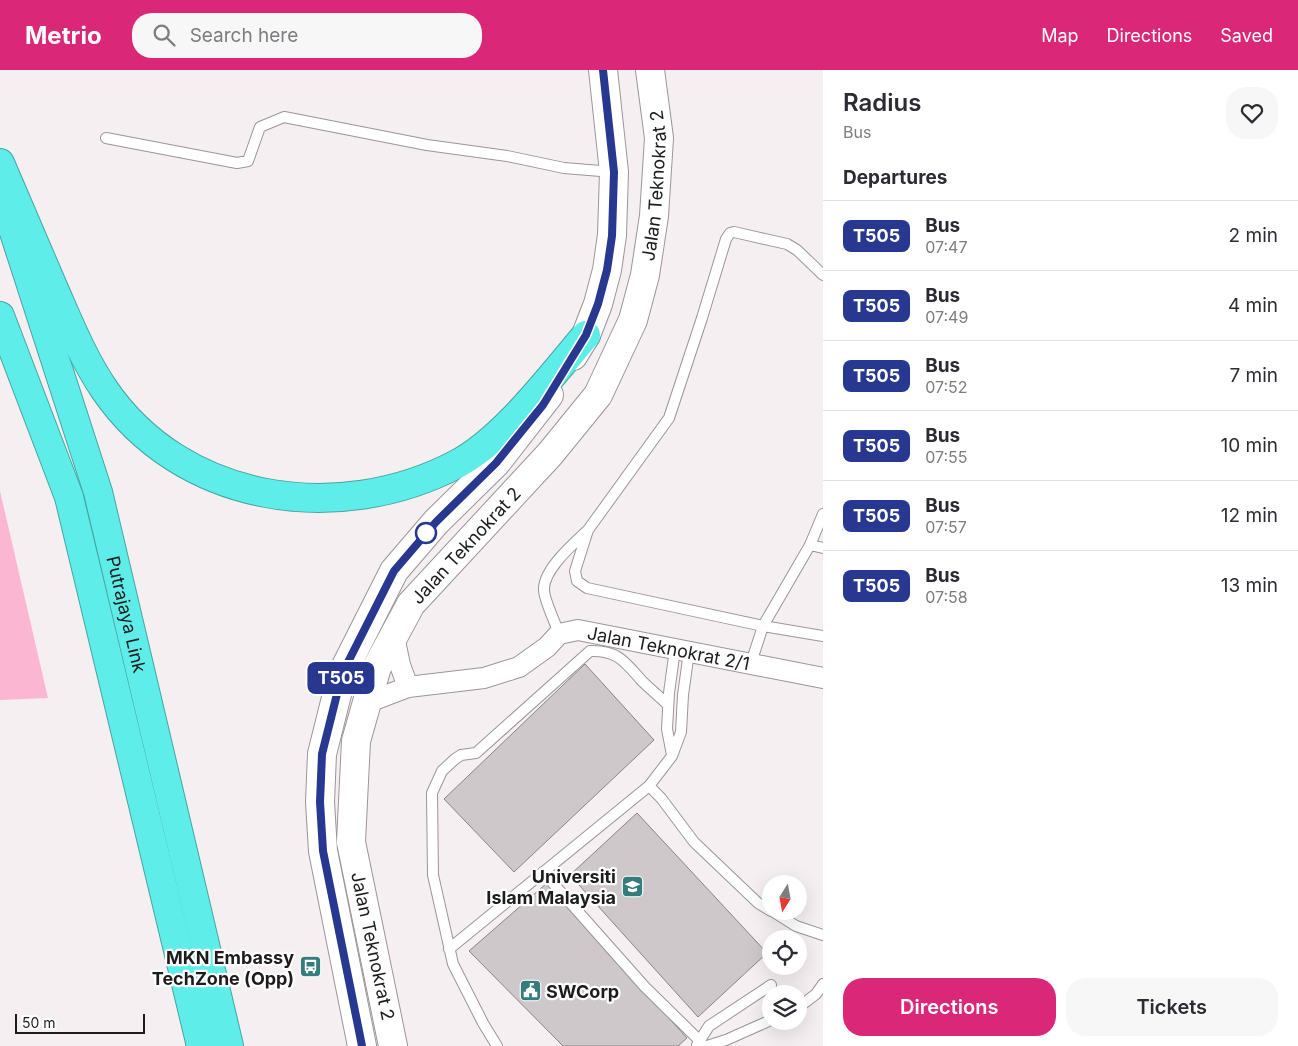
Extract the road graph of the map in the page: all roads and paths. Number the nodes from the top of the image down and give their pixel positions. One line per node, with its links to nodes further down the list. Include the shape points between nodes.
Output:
1 (603, 70): 5 (main road, Jalan Teknokrat 2)
2 (650, 70): 16 (main road, Jalan Teknokrat 2, via 659,138 654,216 633,320 598,395 550,454 412,604)
3 (106, 138): 5 (lane, via 237,162 248,161 260,127 284,117 564,168)
4 (0, 163): 9 (highway, via 79,347 104,390 137,429 177,460 214,479 293,497 334,498 376,493 421,479 458,463 489,441)
5 (614, 172): 9 (main road, Jalan Teknokrat 2, via 612,236 607,270)
6 (0, 189): 37 (highway, Putrajaya Link, via 98,492)
7 (823, 275): 11 (lane, via 788,244 730,233 669,418)
8 (0, 316): 36 (highway, Putrajaya Link, via 69,497)
9 (586, 335): 38 (main road, Jalan Teknokrat 2, via 543,405 502,456 436,522 394,571 342,674 322,754 320,802 323,851)
10 (823, 514): 12 (lane)
11 (588, 530): 14 (lane, via 575,571 582,586); 15 (lane, via 546,577 544,590)
12 (810, 545): 13 (lane); 14 (lane)
13 (823, 548)
14 (763, 626): 17 (lane); 19 (lane)
15 (559, 634): 18 (street, Jalan Teknokrat 2/1, via 578,630); 21 (street, via 519,667 484,678)
16 (394, 636): 21 (street); 23 (main road, Jalan Teknokrat 2, via 377,667)
17 (823, 636)
18 (682, 651): 19 (street, Jalan Teknokrat 2/1); 22 (lane); 24 (lane, via 681,732)
19 (751, 663): 20 (street, Jalan Teknokrat 2/1)
20 (823, 678)
21 (408, 687): 23 (street, via 374,700)
22 (668, 705): 24 (lane, via 667,729); 30 (lane, via 625,661 604,651 590,651 476,754 461,755 442,771 432,793 433,875)
23 (366, 707): 39 (main road, Jalan Teknokrat 2, via 356,741 351,842)
24 (672, 756): 25 (lane)
25 (649, 786): 26 (lane); 27 (lane, via 694,842)
26 (544, 872): 30 (lane); 35 (lane, via 645,987)
27 (762, 905)
28 (786, 920): 29 (lane)
29 (823, 935)
30 (449, 949): 40 (lane, via 453,964)
31 (771, 984): 35 (lane, via 708,1026)
32 (823, 984): 33 (lane)
33 (807, 1001)
34 (762, 1024): 35 (lane, via 726,1040)
35 (701, 1044)
36 (201, 1046)
37 (229, 1046)
38 (362, 1046)
39 (393, 1046)
40 (496, 1046)

